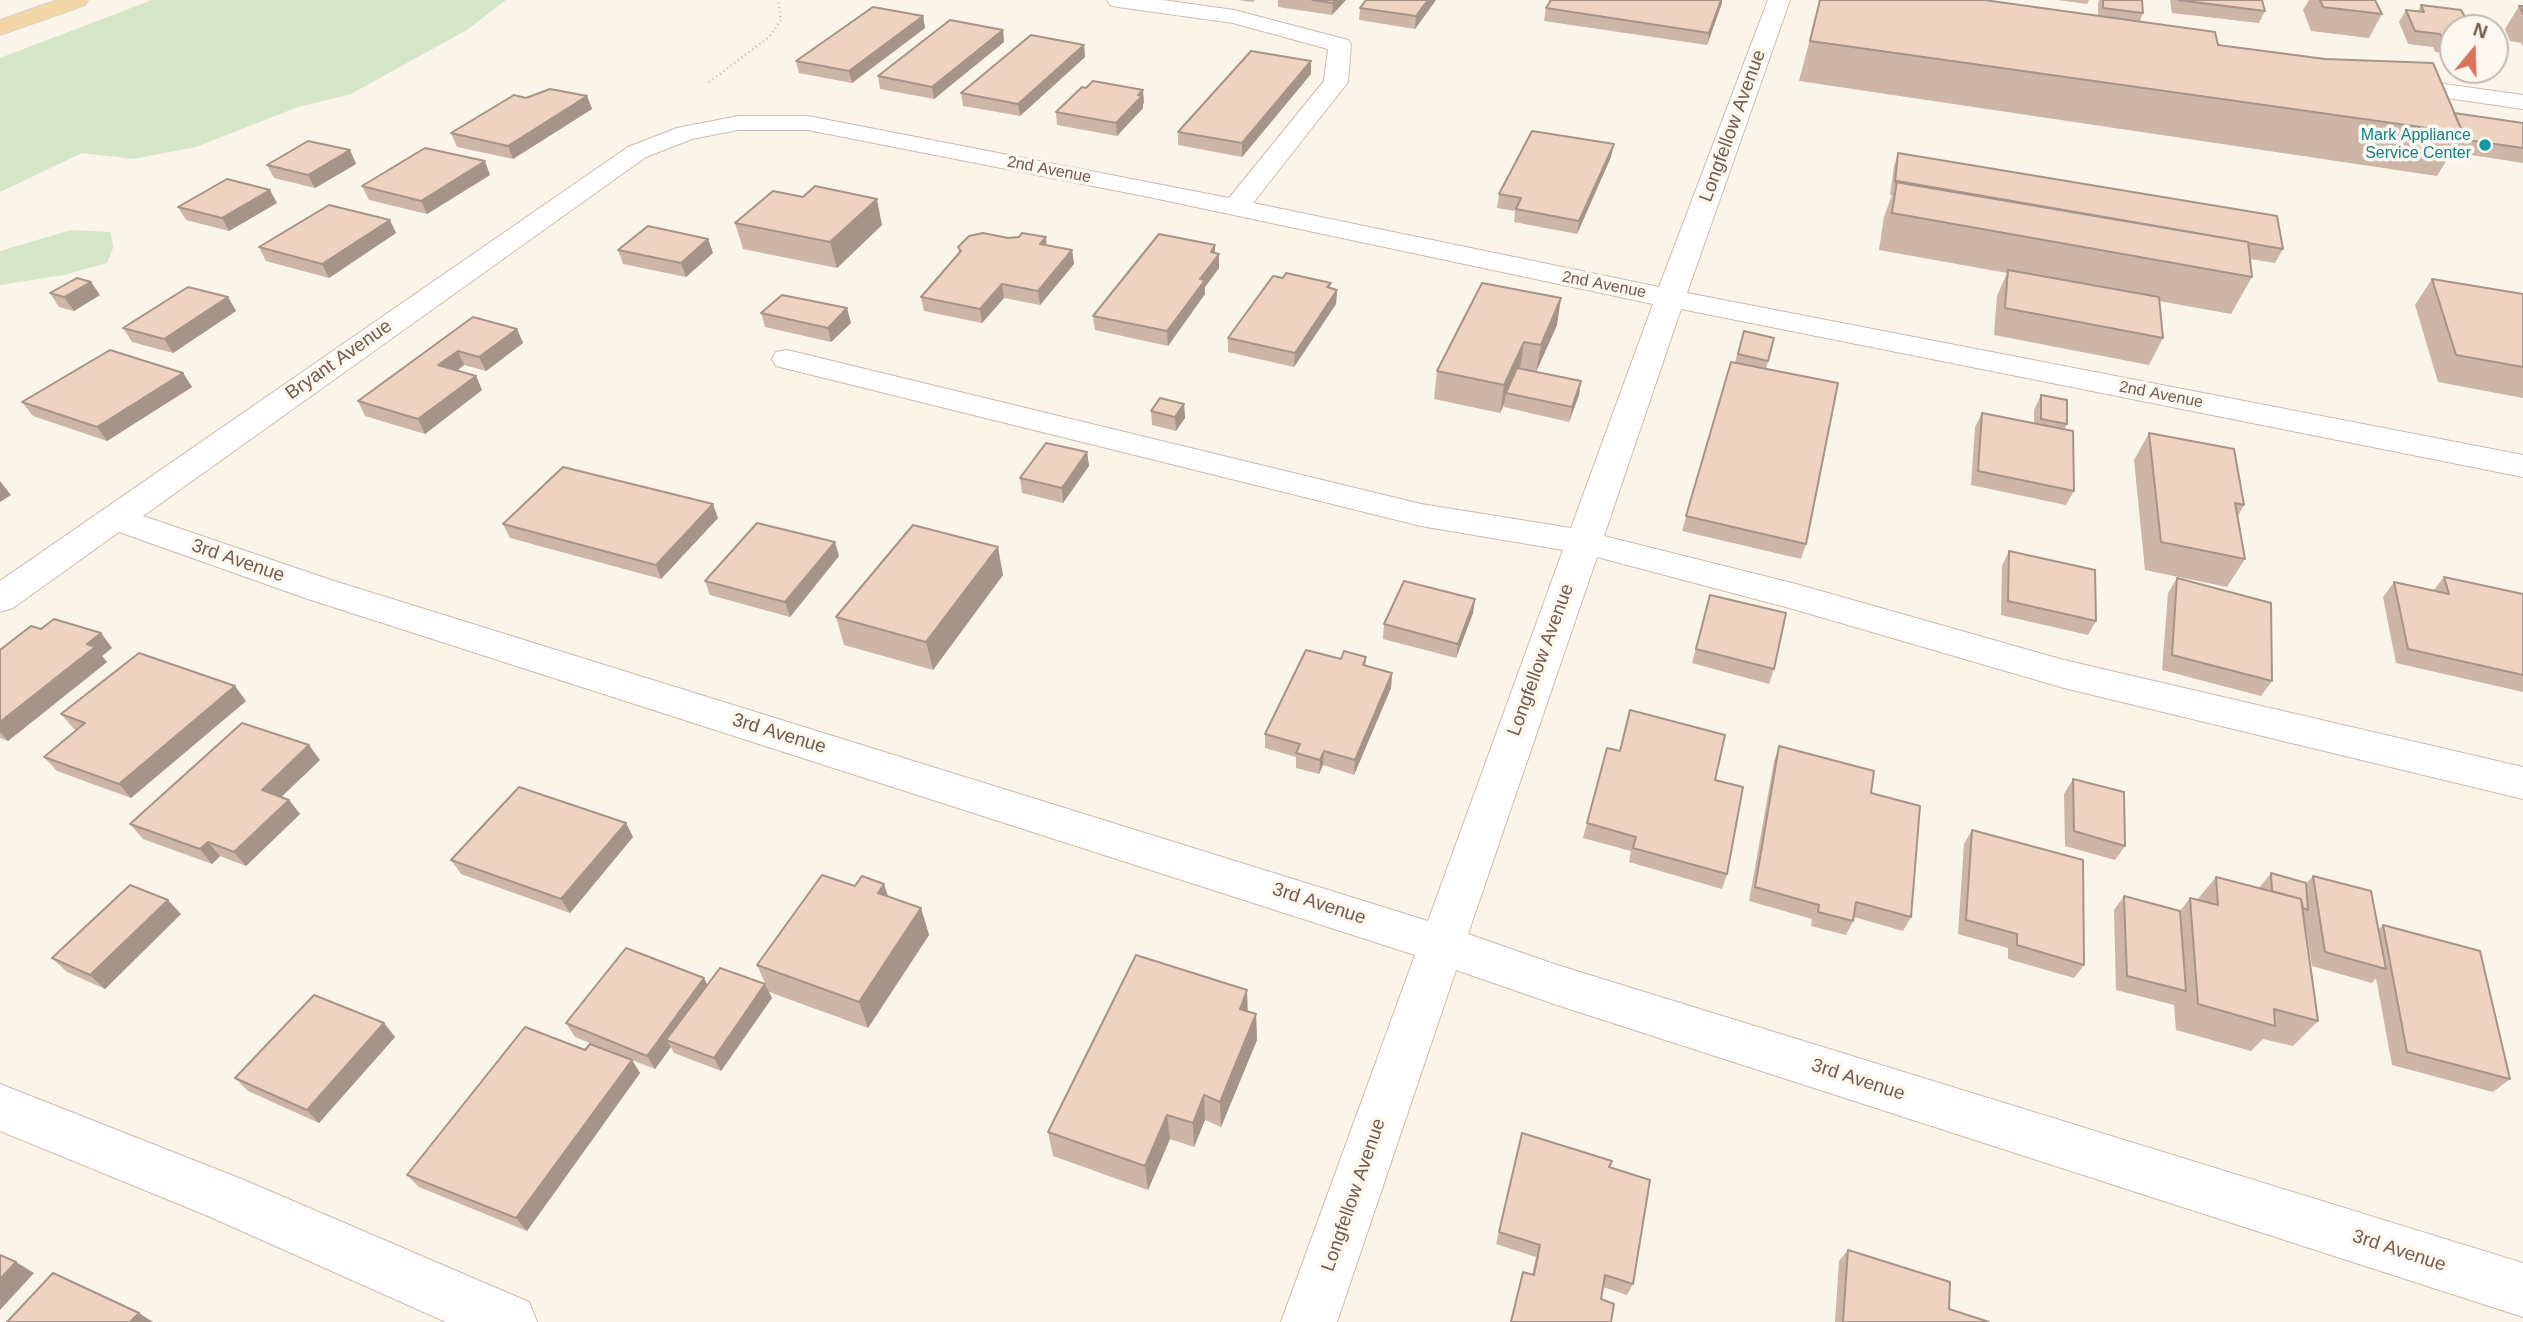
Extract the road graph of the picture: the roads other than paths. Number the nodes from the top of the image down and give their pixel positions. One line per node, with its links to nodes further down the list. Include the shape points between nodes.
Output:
1 (77, 0): 4 (main road)
2 (1118, 0): 8 (street, via 1234,17 1340,46 1336,82)
3 (1779, 0): 9 (street, Longfellow Avenue)
4 (0, 28)
5 (2372, 80): 6 (street)
6 (2523, 102)
7 (685, 133): 8 (street, 2nd Avenue, via 738,123 807,123); 12 (street, Bryant Avenue, via 637,152)
8 (1236, 208): 9 (street, 2nd Avenue)
9 (1670, 298): 11 (street, 2nd Avenue); 13 (street, Longfellow Avenue)
10 (787, 359): 13 (street, via 1421,515)
11 (2523, 466)
12 (116, 519): 14 (street, Bryant Avenue); 16 (street, 3rd Avenue, via 318,589)
13 (1583, 542): 15 (street, via 2064,674); 16 (street, Longfellow Avenue)
14 (0, 599)
15 (2523, 783)
16 (1440, 945): 18 (street, 3rd Avenue); 20 (street, Longfellow Avenue)
17 (0, 1107): 19 (street, via 226,1198)
18 (2523, 1290)
19 (509, 1322)
20 (1309, 1322)

